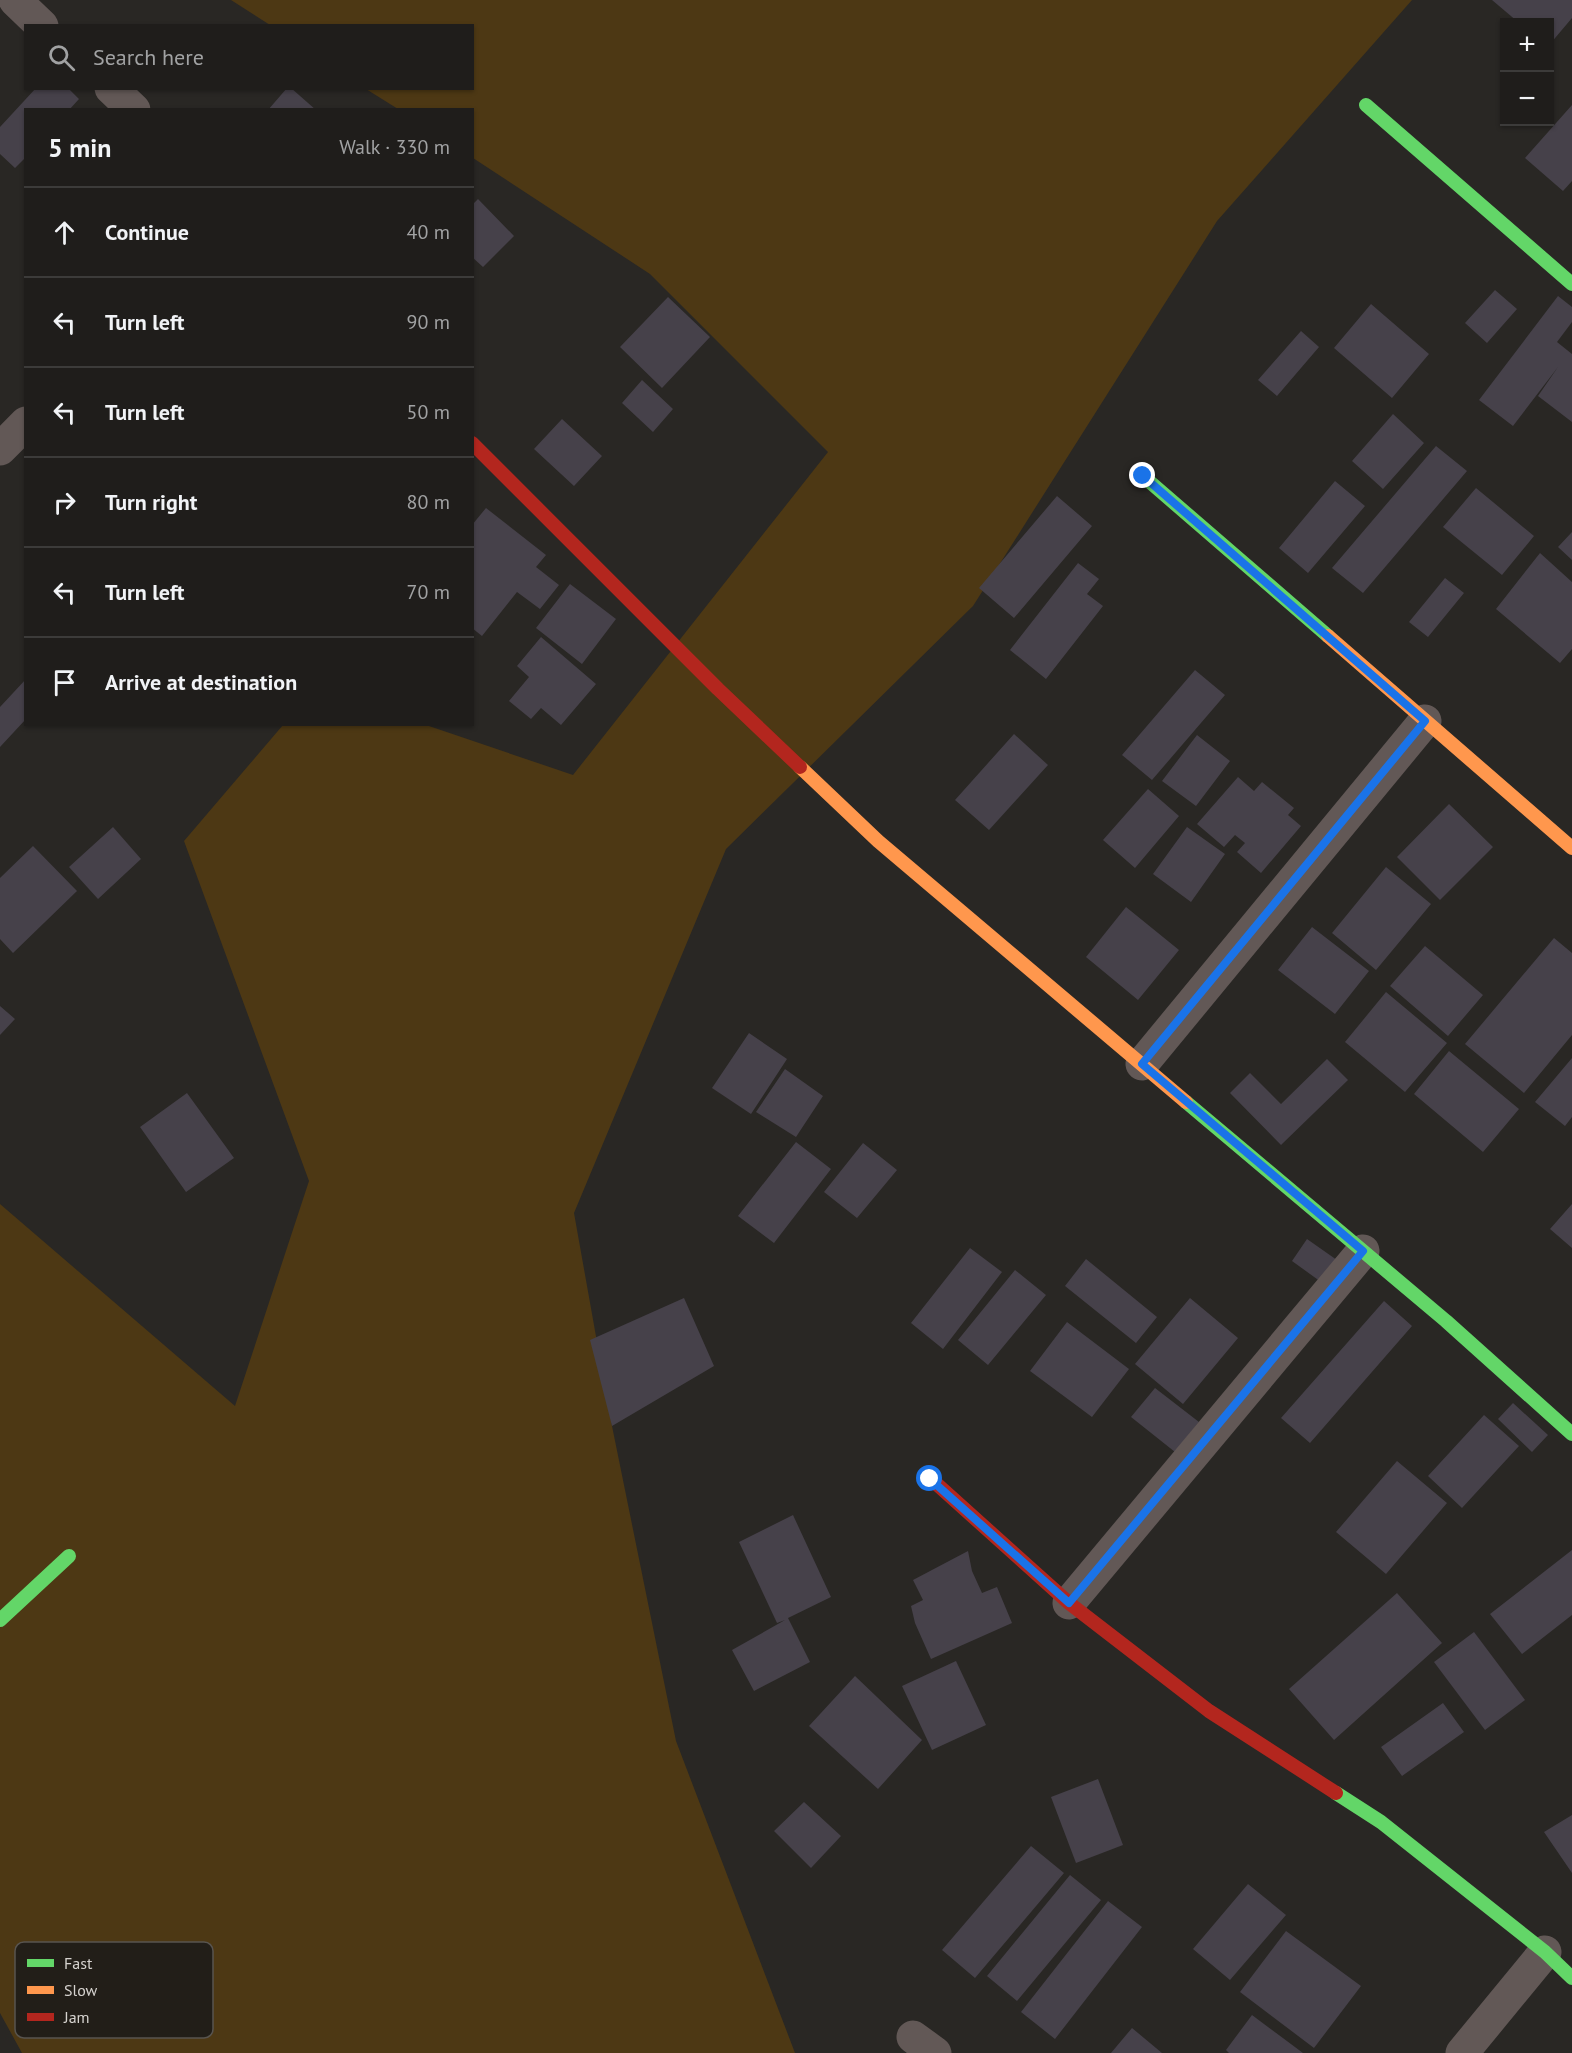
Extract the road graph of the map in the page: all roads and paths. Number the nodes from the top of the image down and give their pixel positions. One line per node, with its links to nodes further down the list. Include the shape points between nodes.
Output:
1 (15, 0): 2 (street)
2 (40, 24)
3 (113, 90): 5 (street)
4 (1366, 105): 6 (street)
5 (132, 108)
6 (1572, 284)
7 (24, 425): 9 (street)
8 (474, 445): 13 (street, via 718,689 879,841)
9 (0, 449)
10 (1143, 476): 11 (street)
11 (1425, 721): 12 (street); 13 (street)
12 (1572, 848)
13 (1142, 1064): 14 (street)
14 (1363, 1251): 15 (street); 18 (street)
15 (1572, 1434)
16 (930, 1479): 18 (street)
17 (69, 1556): 19 (street)
18 (1069, 1603): 20 (street, via 1209,1711 1381,1822)
19 (0, 1620)
20 (1545, 1952): 21 (street); 22 (street)
21 (1572, 1978)
22 (1462, 2053)

